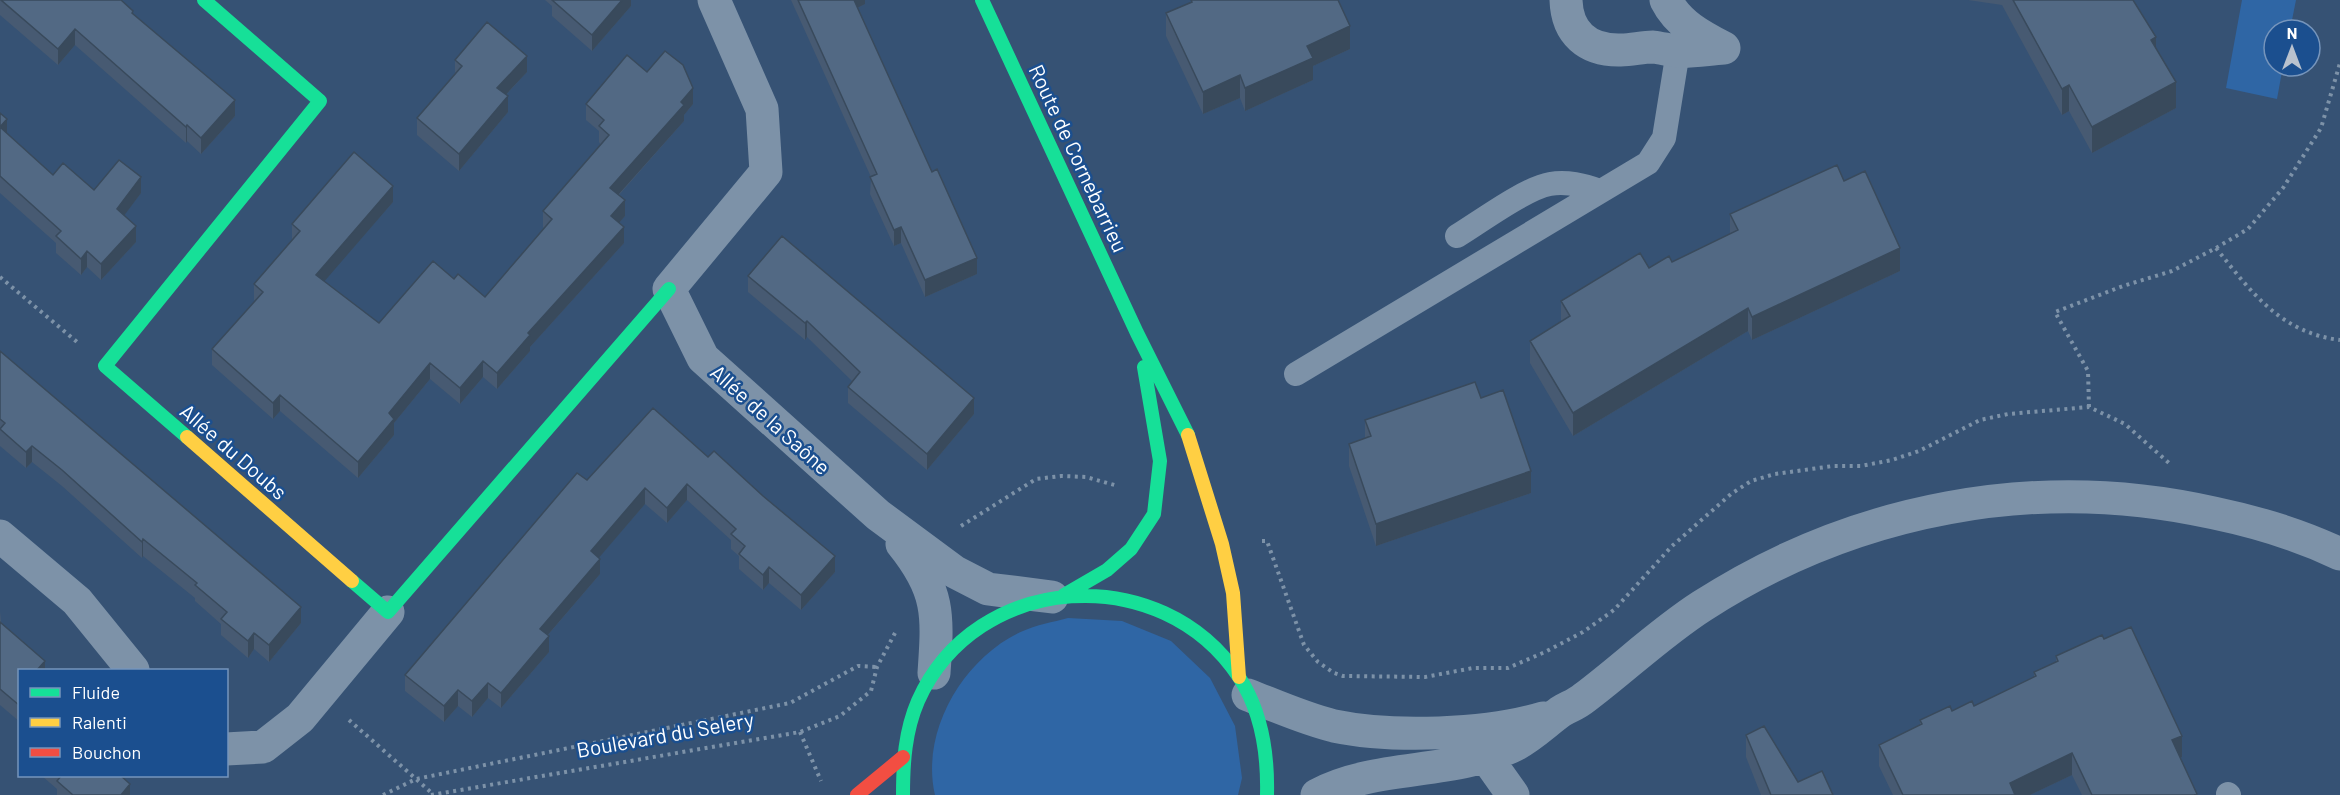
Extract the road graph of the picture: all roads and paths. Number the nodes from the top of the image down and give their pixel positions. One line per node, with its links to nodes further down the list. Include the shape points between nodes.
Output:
1 (204, 0): 15 (main road, via 320,101)
2 (714, 0): 12 (street, via 762,109 766,172)
3 (982, 0): 13 (main road, Route de Cornebarrieu)
4 (1566, 0): 6 (street, via 1571,27 1589,43 1620,50 1655,47)
5 (1666, 0): 6 (street, via 1695,32 1724,48)
6 (1678, 51): 8 (lane, via 1665,138 1648,163)
7 (2340, 63): 10 (path, via 2321,128 2283,188 2248,229)
8 (1600, 191): 9 (lane, via 1566,183 1537,187); 16 (lane)
9 (1457, 236)
10 (2216, 248): 14 (path, via 2279,317 2296,328); 17 (path, via 2172,271 2055,312 2088,371)
11 (0, 277): 15 (path)
12 (669, 289): 19 (street, Allée de la Saône, via 703,358); 25 (main road)
13 (1137, 333): 24 (main road, Route de Cornebarrieu, via 1160,461 1154,514 1131,549 1107,570); 29 (main road, Route de Cornebarrieu, via 1192,443 1210,501 1233,593)
14 (2340, 340)
15 (105, 366): 25 (main road, Allée du Doubs)
16 (1296, 374)
17 (2089, 407)
18 (1121, 488): 20 (path, via 1086,477 1036,479)
19 (878, 515): 24 (street, Allée de la Saône, via 955,572 988,589); 27 (street, Allée de la Saône, via 929,583 937,626)
20 (955, 530)
21 (0, 536): 26 (street, via 77,601)
22 (1259, 541): 28 (path, via 1268,541 1304,645 1318,662)
23 (2340, 554): 31 (street, via 2246,520 2161,502 2073,495 1947,507 1861,529 1761,572 1701,606)
24 (1058, 596): 27 (main road, via 1017,607 985,623 957,646); 29 (main road, via 1092,594 1149,605 1199,634 1221,654)
25 (388, 612): 30 (street)
26 (133, 669)
27 (934, 673): 34 (main road, via 913,713)
28 (1343, 676)
29 (1243, 686): 31 (street, via 1334,726 1381,733 1492,727); 42 (main road, via 1264,737)
30 (320, 693): 33 (street, via 300,718 263,747); 36 (path)
31 (1559, 713): 35 (street, via 1515,744)
32 (800, 732): 36 (path, Boulevard du Selery, via 840,716 872,691 877,667 858,666 790,703); 37 (path); 39 (path, Boulevard du Selery)
33 (228, 749)
34 (903, 757): 40 (main road); 41 (main road)
35 (1486, 757): 43 (street, via 1343,783); 44 (street)
36 (416, 779): 38 (path); 39 (path)
37 (822, 783)
38 (383, 795)
39 (432, 795)
40 (857, 795)
41 (903, 795)
42 (1267, 795)
43 (1317, 795)
44 (1513, 795)

